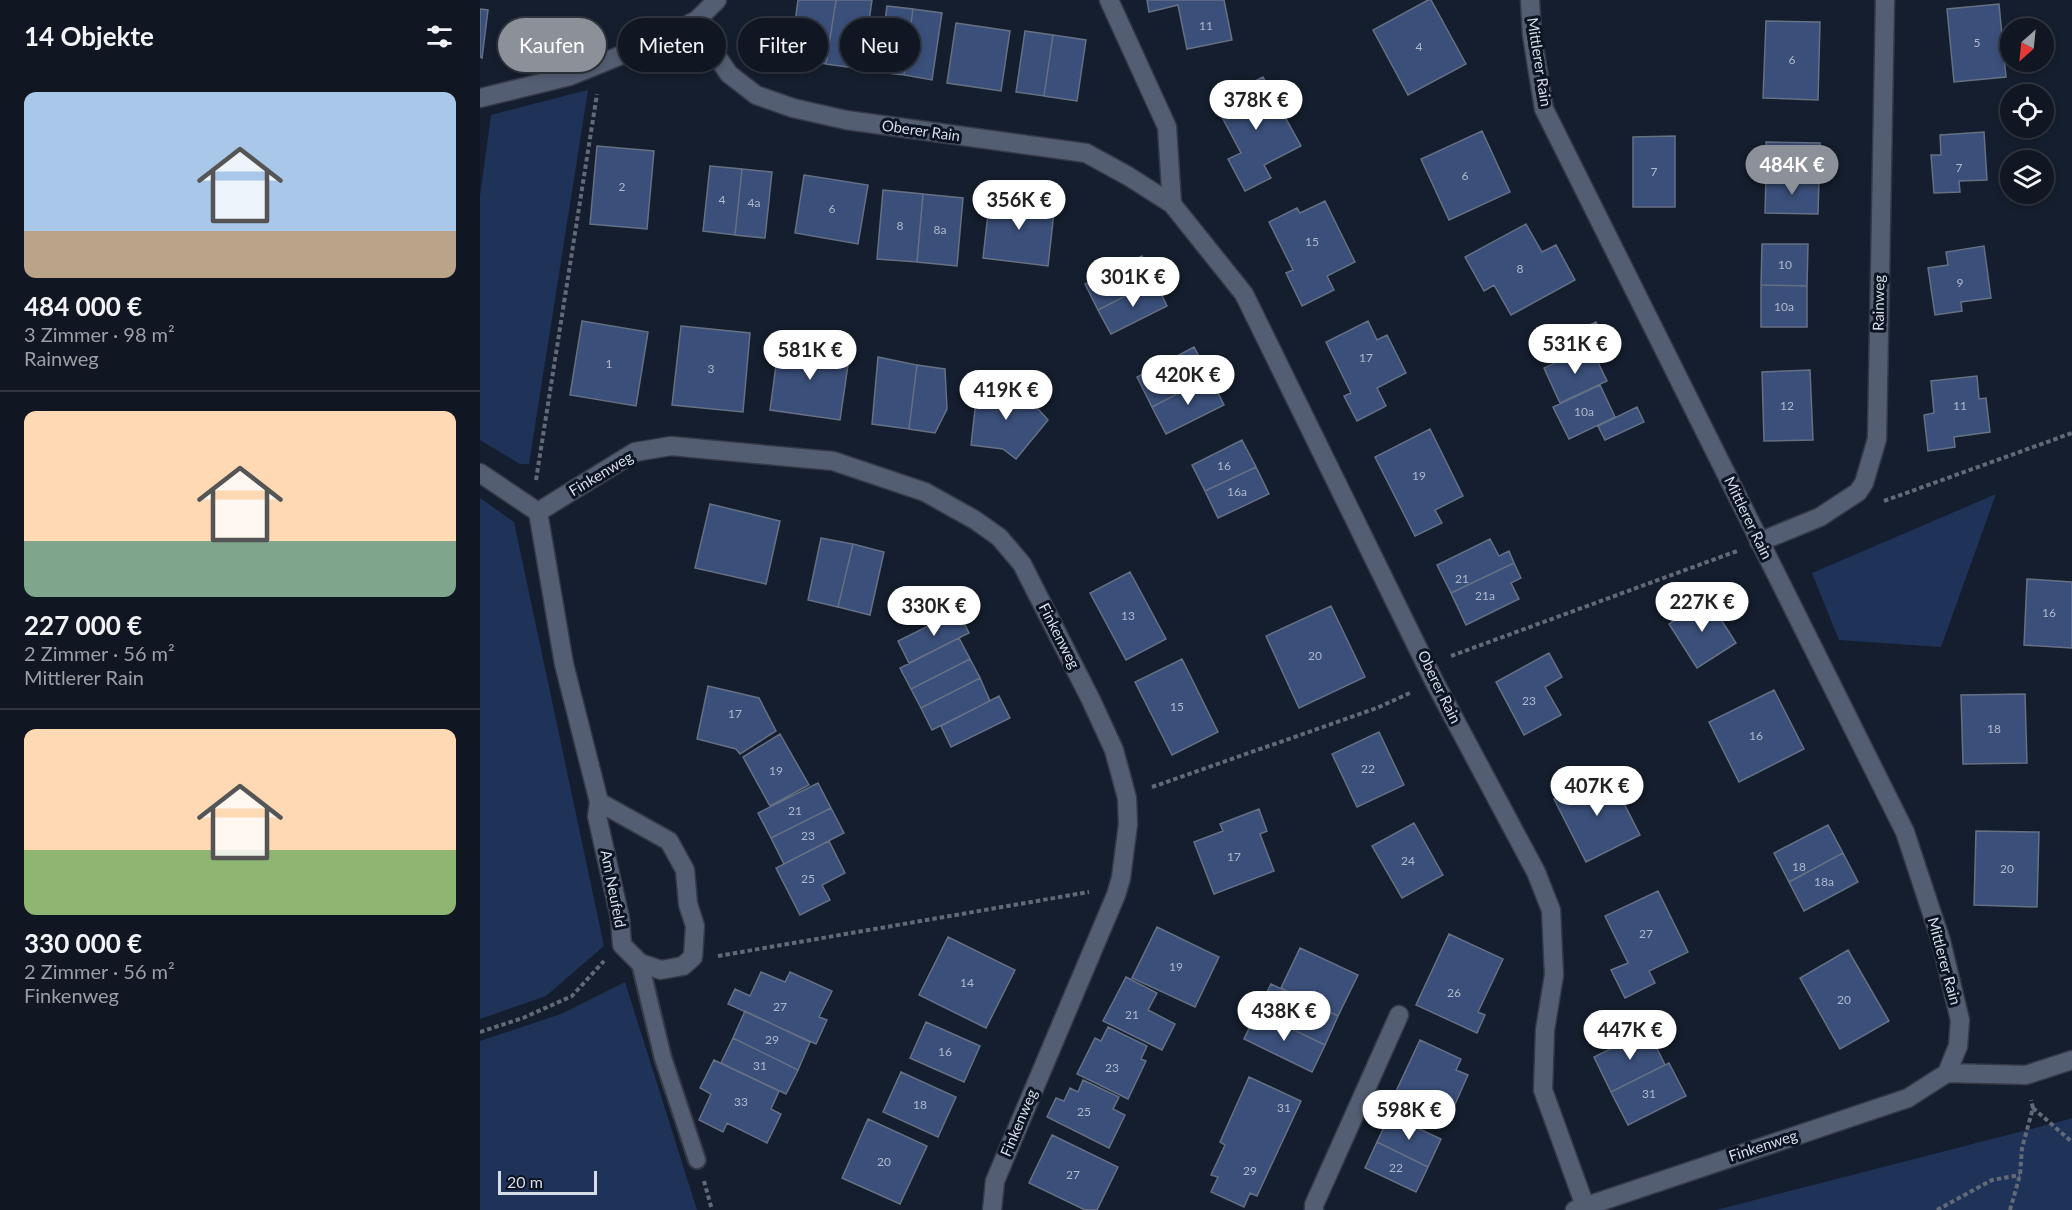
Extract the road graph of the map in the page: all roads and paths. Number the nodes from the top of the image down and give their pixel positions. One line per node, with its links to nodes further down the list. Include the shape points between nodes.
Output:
1 (717, 0): 5 (street)
2 (1109, 0): 10 (street, via 1167,127)
3 (1530, 0): 15 (street, Mittlerer Rain, via 1544,109)
4 (1885, 0): 15 (street, Rainweg, via 1877,439 1858,492 1820,517)
5 (699, 18)
6 (726, 70): 10 (street, Oberer Rain, via 756,95 793,108 846,120 1086,153)
7 (580, 72): 9 (street)
8 (601, 72): 14 (path)
9 (480, 98)
10 (1172, 204): 18 (street, Oberer Rain, via 1244,294)
11 (2072, 432): 13 (path)
12 (480, 473): 14 (street)
13 (1877, 503)
14 (535, 510): 20 (street, Am Neufeld, via 564,664); 35 (street, Finkenweg, via 634,452 652,449 671,446 833,461 925,492 999,537 1022,564 1114,750 1128,824 1116,895 995,1180)
15 (1760, 542): 28 (street, Mittlerer Rain, via 1905,832 1941,940 1960,1020 1958,1046)
16 (1726, 556): 17 (path)
17 (1456, 654)
18 (1434, 681): 19 (path, via 1377,708); 34 (street, Oberer Rain, via 1536,872 1551,910 1554,975 1545,1030 1543,1090)
19 (1158, 784)
20 (599, 802): 22 (street, Am Neufeld, via 597,816 620,918); 24 (street, via 669,841 685,870 694,926 693,957 683,966 661,970)
21 (1075, 895): 23 (path)
22 (622, 945): 24 (street, Am Neufeld); 26 (path, via 572,996)
23 (727, 956)
24 (640, 963): 32 (lane, via 663,1058)
25 (1398, 1015): 36 (street)
26 (480, 1032)
27 (2072, 1060): 29 (street)
28 (1947, 1073): 29 (street); 34 (street, Finkenweg, via 1908,1098)
29 (2026, 1075): 30 (path)
30 (2033, 1108): 31 (path); 33 (path, via 2022,1148)
31 (2072, 1142)
32 (698, 1160)
33 (2020, 1175): 37 (path, via 1992,1180); 38 (path)
34 (1580, 1208)
35 (992, 1210)
36 (1314, 1210)
37 (1937, 1210)
38 (2010, 1210)

